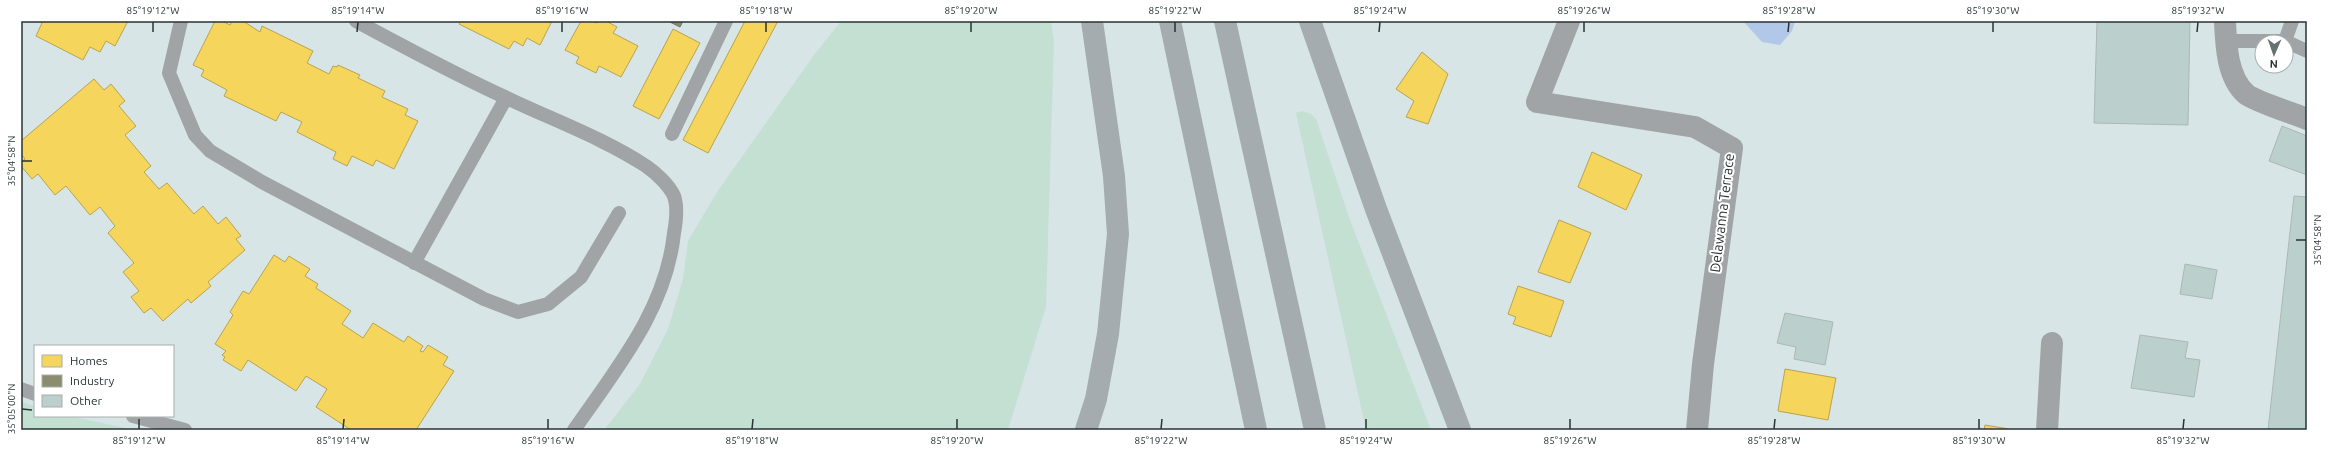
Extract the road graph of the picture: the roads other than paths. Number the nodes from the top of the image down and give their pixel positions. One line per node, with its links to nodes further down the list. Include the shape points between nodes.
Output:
1 (180, 21): 19 (lane, via 169,73 195,134 210,151 262,182)
2 (356, 21): 15 (lane)
3 (726, 21): 17 (lane)
4 (1092, 21): 26 (highway, via 1114,176 1118,234 1108,334 1096,399)
5 (1170, 21): 27 (highway)
6 (1225, 21): 28 (highway)
7 (1310, 21): 29 (highway, via 1379,217)
8 (1569, 21): 30 (street, Delawanna Terrace, via 1537,102 1696,126 1732,148 1703,364)
9 (2292, 21): 11 (lane)
10 (2225, 31): 12 (lane); 16 (street, via 2233,77 2247,94)
11 (2287, 34)
12 (2254, 36)
13 (2294, 45): 14 (lane)
14 (2307, 51)
15 (506, 98): 19 (lane); 25 (lane, via 646,166 661,179 674,196 676,216 670,263 650,316 636,341)
16 (2307, 118)
17 (672, 134)
18 (619, 213): 19 (lane, via 581,277 548,304 518,312 484,299)
19 (414, 263)
20 (2052, 343): 31 (street)
21 (21, 389): 22 (lane)
22 (34, 394)
23 (137, 417): 24 (lane)
24 (185, 430)
25 (574, 430)
26 (1086, 430)
27 (1256, 430)
28 (1316, 430)
29 (1460, 430)
30 (1697, 430)
31 (2047, 430)

